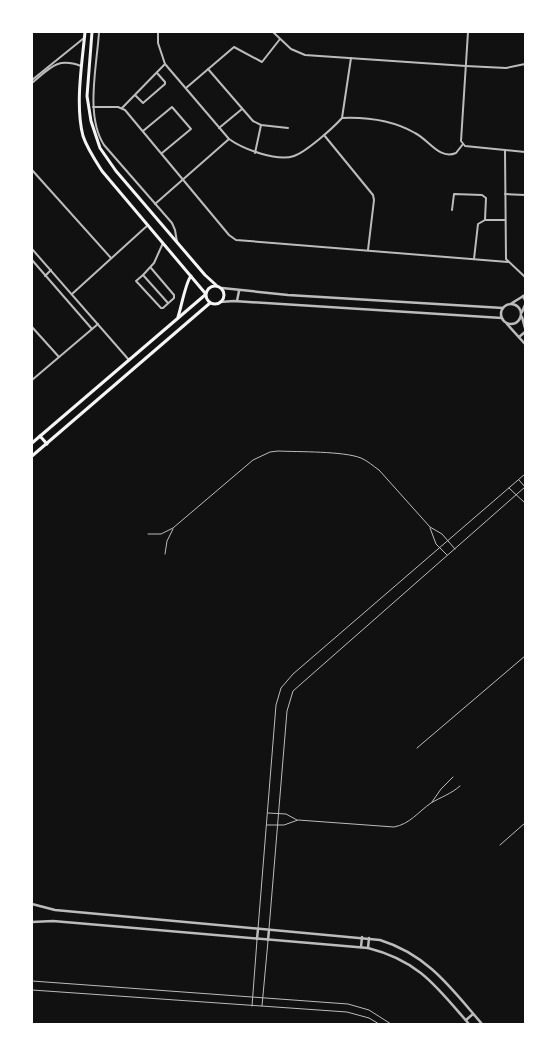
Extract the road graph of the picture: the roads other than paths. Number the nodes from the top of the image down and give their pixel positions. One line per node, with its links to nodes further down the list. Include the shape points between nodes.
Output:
1 (85, 32): 7 (main road)
2 (92, 32): 45 (main road, via 87,96 95,134 107,160)
3 (99, 32): 20 (street)
4 (158, 32): 10 (street, via 158,43)
5 (273, 32): 8 (street)
6 (468, 32): 12 (street)
7 (84, 38): 13 (main road); 16 (street)
8 (280, 39): 9 (street, via 300,54); 14 (street, via 262,62 236,47)
9 (351, 58): 12 (street); 23 (street)
10 (165, 64): 15 (street); 18 (street)
11 (525, 64): 12 (street, via 506,68)
12 (466, 66): 30 (street, via 461,138)
13 (82, 67): 17 (street, via 69,62 58,63); 43 (main road, via 80,112 83,136 102,171)
14 (208, 70): 18 (street); 22 (street)
15 (157, 72): 19 (street); 19 (street, via 165,84 143,103)
16 (32, 80)
17 (32, 83)
18 (186, 88): 25 (street)
19 (135, 95): 21 (street)
20 (93, 107): 21 (street); 39 (street, via 94,123 102,142)
21 (122, 108): 27 (street)
22 (242, 109): 24 (street, via 253,121); 25 (street)
23 (342, 118): 28 (street); 30 (street, via 367,118 400,126 423,138 445,156 456,154)
24 (261, 125): 26 (street); 34 (street)
25 (219, 128): 29 (street)
26 (288, 128)
27 (143, 132): 33 (street); 33 (street, via 172,107 191,129)
28 (324, 135): 34 (street, via 294,156 286,158); 47 (street, via 372,192 374,200)
29 (230, 139): 34 (street); 36 (street)
30 (463, 144): 31 (street)
31 (505, 151): 32 (street); 37 (street)
32 (525, 152)
33 (162, 153): 36 (street)
34 (256, 153)
35 (32, 170): 48 (street)
36 (184, 179): 39 (street); 47 (street, via 235,240)
37 (505, 194): 38 (street); 42 (street)
38 (525, 195)
39 (155, 204): 45 (street, via 174,226)
40 (452, 210): 41 (street, via 454,194 482,194 486,198)
41 (485, 220): 42 (street); 49 (street, via 477,226)
42 (506, 220): 51 (street)
43 (148, 226): 44 (main road); 48 (street)
44 (163, 243): 52 (street); 56 (main road)
45 (178, 243): 58 (main road)
46 (32, 249): 53 (street)
47 (368, 250): 49 (street)
48 (111, 258): 61 (street)
49 (474, 259): 51 (street)
50 (32, 260): 55 (street)
51 (508, 262): 57 (street)
52 (151, 268): 54 (street); 67 (street, via 174,295)
53 (51, 270): 55 (street); 61 (street)
54 (143, 275): 67 (street); 67 (street, via 136,280 161,308)
55 (45, 276): 82 (street)
56 (191, 276): 62 (main road); 76 (main road, via 187,281)
57 (525, 277)
58 (216, 285): 59 (main road); 62 (main road, via 209,287)
59 (222, 288): 60 (street); 66 (main road, via 224,294)
60 (239, 291): 65 (street); 72 (street)
61 (72, 294): 78 (street)
62 (205, 294): 68 (main road, via 206,300); 71 (main road)
63 (524, 296): 64 (street); 69 (street)
64 (525, 300)
65 (237, 301): 66 (street); 77 (street)
66 (220, 302): 68 (main road)
67 (168, 303)
68 (210, 303): 74 (main road)
69 (510, 304): 72 (street); 73 (street, via 518,306)
70 (525, 305): 73 (street)
71 (190, 307): 74 (main road); 76 (main road)
72 (503, 308): 77 (street)
73 (522, 312): 75 (street)
74 (197, 315): 91 (main road)
75 (522, 316): 79 (street, via 518,322); 81 (street)
76 (177, 318): 87 (main road)
77 (502, 318): 79 (street)
78 (98, 324): 82 (street); 87 (street)
79 (507, 324): 84 (street)
80 (32, 327): 86 (street)
81 (525, 328)
82 (92, 329): 86 (street)
83 (525, 332): 84 (street)
84 (518, 337): 85 (street)
85 (525, 344)
86 (59, 357): 88 (street)
87 (129, 360): 89 (main road)
88 (32, 380)
89 (40, 436): 90 (main road); 91 (main road)
90 (32, 443)
91 (47, 444): 92 (main road)
92 (32, 456)
93 (525, 474): 94 (lane)
94 (518, 479): 95 (lane); 96 (lane)
95 (525, 487): 97 (lane)
96 (508, 488): 97 (lane); 102 (lane)
97 (515, 495): 98 (lane); 104 (lane)
98 (525, 503)
99 (430, 527): 100 (lane, via 379,470 360,458 278,451 253,460); 102 (lane); 103 (lane)
100 (173, 528): 101 (lane, via 161,534); 105 (lane)
101 (148, 534)
102 (448, 540): 103 (lane); 104 (lane)
103 (439, 548): 106 (lane); 113 (lane, via 293,674 281,688 276,705)
104 (455, 549): 106 (lane)
105 (165, 554)
106 (448, 555): 112 (lane, via 293,691 287,711)
107 (525, 656): 108 (lane)
108 (417, 748)
109 (453, 777): 111 (lane, via 441,788)
110 (460, 786): 111 (lane)
111 (432, 803): 114 (lane, via 405,823 394,827)
112 (279, 812): 113 (lane); 114 (lane); 117 (lane)
113 (267, 813): 116 (lane)
114 (298, 820): 117 (lane)
115 (525, 823): 118 (lane)
116 (266, 825): 117 (lane); 121 (lane)
117 (277, 826): 122 (lane)
118 (500, 845)
119 (32, 904): 121 (street, via 55,910)
120 (32, 922): 125 (street, via 53,921)
121 (258, 929): 122 (street); 125 (street)
122 (269, 930): 123 (street); 126 (street)
123 (362, 937): 124 (street); 127 (street)
124 (369, 938): 128 (street); 135 (street, via 404,949 426,962)
125 (257, 939): 126 (street); 131 (lane)
126 (268, 940): 127 (street); 132 (lane)
127 (361, 948): 128 (street)
128 (368, 948): 136 (street, via 413,966 435,984)
129 (32, 981): 131 (lane)
130 (32, 990): 133 (lane)
131 (252, 997): 132 (lane); 133 (lane)
132 (263, 998): 134 (lane); 138 (lane, via 359,1006)
133 (252, 1006): 134 (lane)
134 (262, 1006): 137 (lane, via 348,1012)
135 (473, 1014): 136 (street); 140 (street)
136 (466, 1020): 139 (street)
137 (379, 1024)
138 (391, 1024)
139 (469, 1024)
140 (482, 1024)

